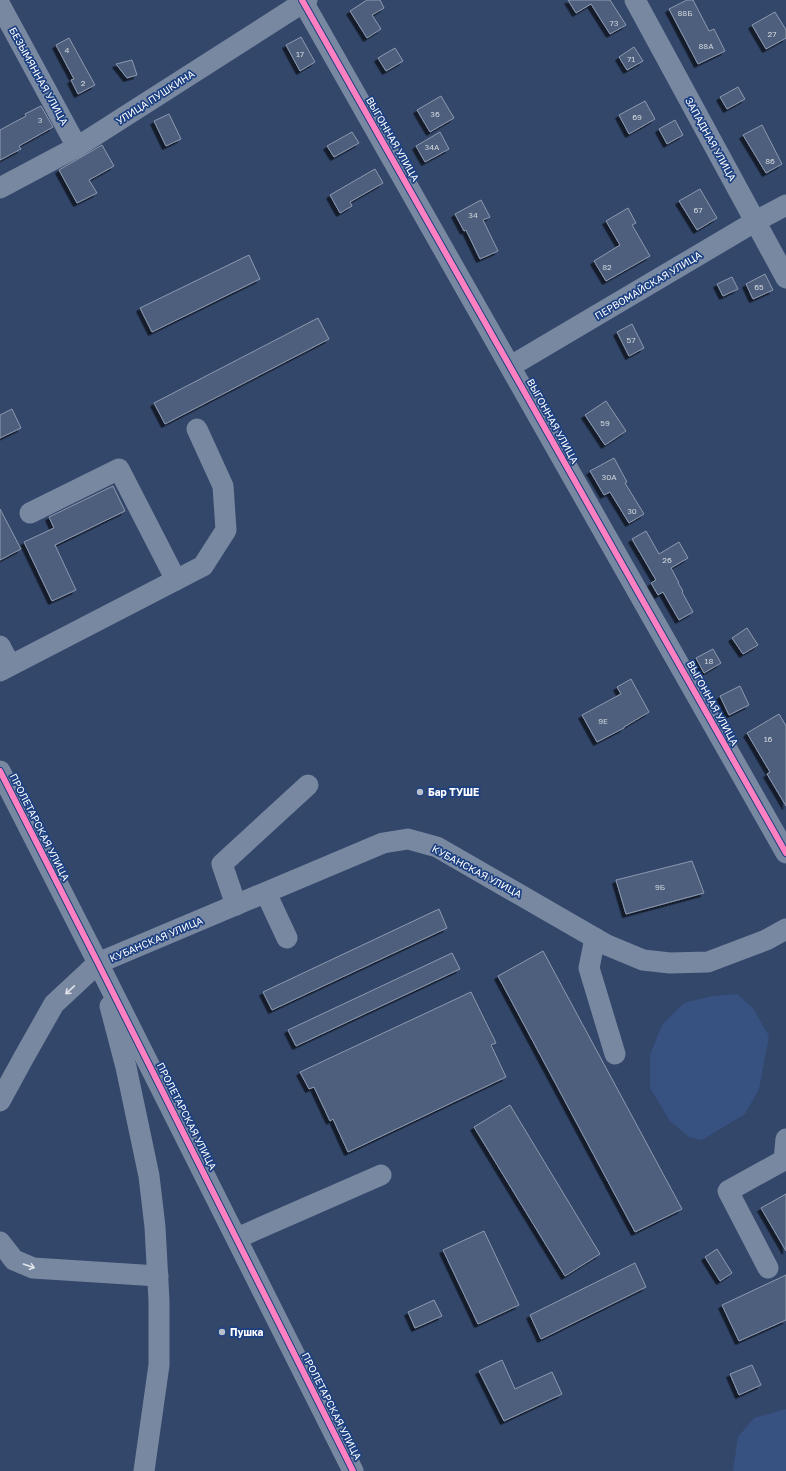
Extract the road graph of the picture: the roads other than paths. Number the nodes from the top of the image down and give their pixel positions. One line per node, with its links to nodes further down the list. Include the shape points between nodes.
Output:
1 (635, 0): 7 (street, ЗАПАДНАЯ УЛИЦА)
2 (304, 1): 4 (street, УЛИЦА ПУШКИНА); 9 (street, ВЫГОННАЯ УЛИЦА)
3 (0, 5): 4 (street, БЕЗЫМЯННАЯ УЛИЦА)
4 (77, 146): 5 (street, УЛИЦА ПУШКИНА)
5 (0, 188)
6 (786, 205): 7 (street, ПЕРВОМАЙСКАЯ УЛИЦА)
7 (756, 221): 8 (street, ЗАПАДНАЯ УЛИЦА); 9 (street, ПЕРВОМАЙСКАЯ УЛИЦА)
8 (786, 278)
9 (511, 366): 17 (street, ВЫГОННАЯ УЛИЦА)
10 (197, 429): 12 (street, via 223,486 226,530 202,566)
11 (30, 513): 12 (street, via 119,469)
12 (176, 580): 14 (street)
13 (0, 646): 14 (street)
14 (5, 668)
15 (0, 771): 23 (street, ПРОЛЕТАРСКАЯ УЛИЦА)
16 (308, 785): 19 (street, via 222,864)
17 (786, 853)
18 (266, 892): 19 (street, КУБАНСКАЯ УЛИЦА); 21 (street); 22 (street, КУБАНСКАЯ УЛИЦА, via 383,843 408,839 437,847)
19 (236, 905): 23 (street, КУБАНСКАЯ УЛИЦА)
20 (786, 929): 22 (street, КУБАНСКАЯ УЛИЦА, via 766,940 708,962 670,963 643,960)
21 (287, 938)
22 (595, 938): 24 (street, via 589,968)
23 (98, 963): 25 (street, one-way to 25, via 54,1004); 28 (street, ПРОЛЕТАРСКАЯ УЛИЦА); 31 (street, via 126,1067 149,1176)
24 (615, 1054)
25 (0, 1101)
26 (786, 1139): 30 (street, via 784,1160 728,1191)
27 (381, 1175): 28 (street)
28 (236, 1238): 33 (street, ПРОЛЕТАРСКАЯ УЛИЦА)
29 (0, 1242): 31 (street, one-way to 31, via 14,1260 33,1268)
30 (768, 1268)
31 (158, 1276): 32 (street, via 159,1365)
32 (144, 1471)
33 (353, 1471)

